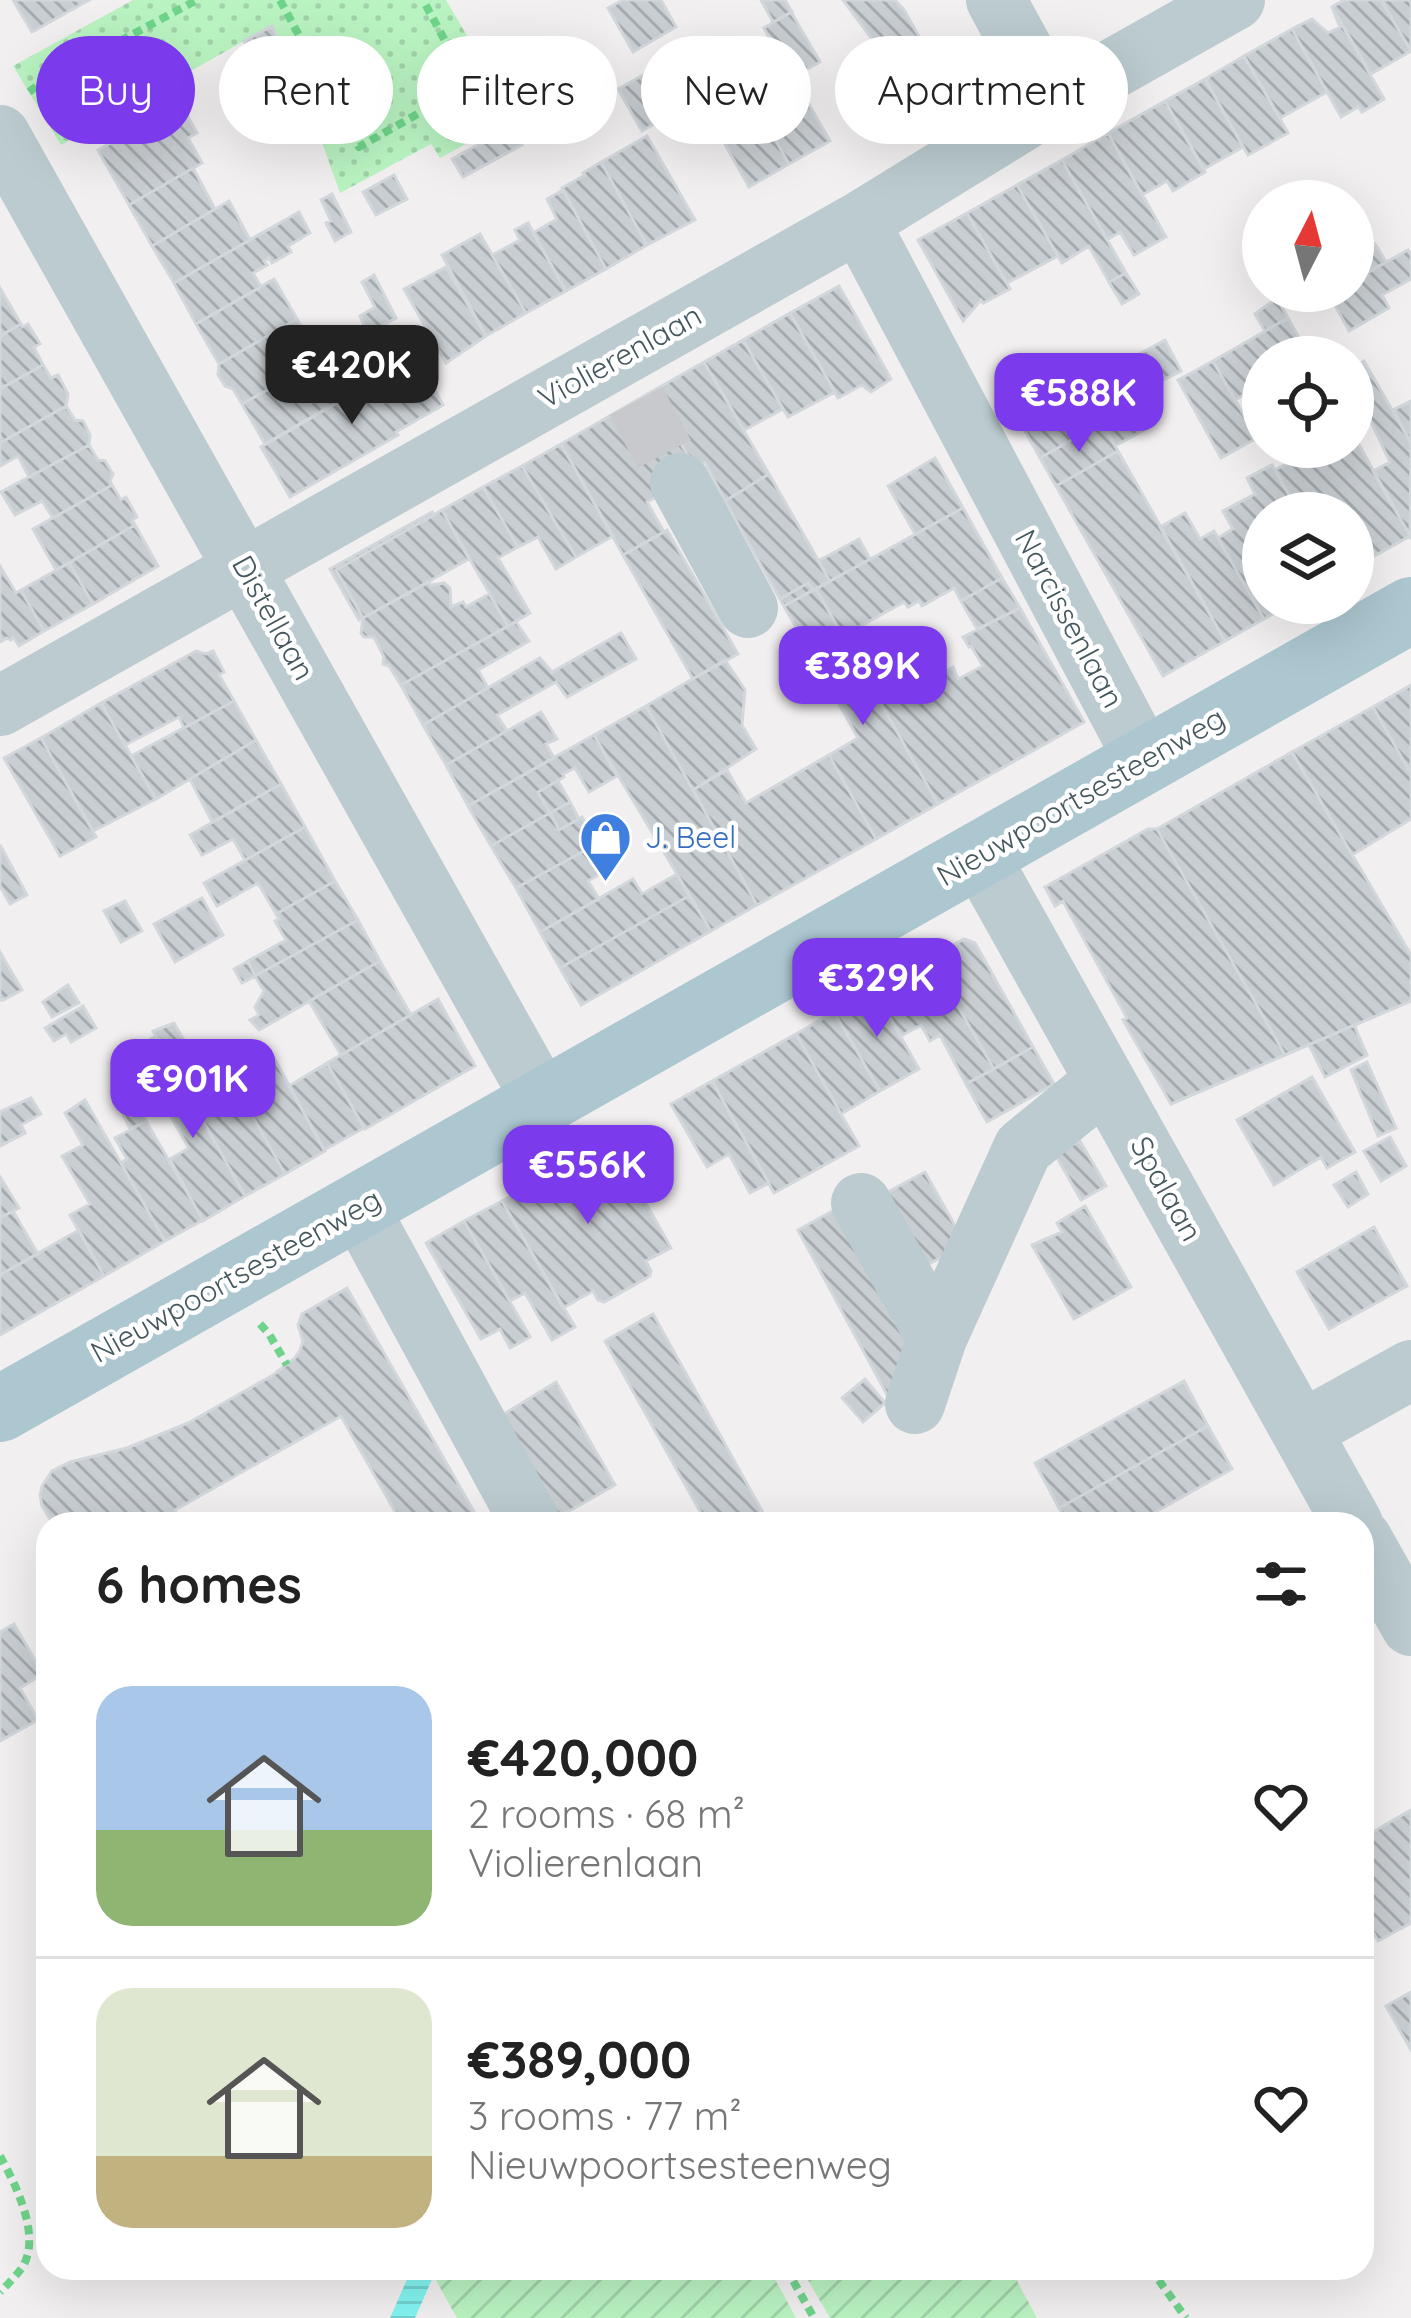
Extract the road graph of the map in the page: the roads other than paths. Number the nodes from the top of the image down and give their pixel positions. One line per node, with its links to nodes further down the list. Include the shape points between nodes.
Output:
1 (996, 0): 3 (street)
2 (1235, 0): 4 (street, Violierenlaan)
3 (1016, 36)
4 (1128, 60)
5 (14, 115): 9 (street, Distellaan)
6 (986, 144): 7 (street, Violierenlaan)
7 (859, 222): 9 (street, Violierenlaan, via 625,381); 13 (street, Narcissenlaan)
8 (680, 483): 10 (street)
9 (245, 568): 12 (street, Violierenlaan); 16 (street, Distellaan)
10 (748, 608)
11 (1411, 610): 13 (main road, Nieuwpoortsesteenweg)
12 (0, 706)
13 (1145, 761): 14 (main road, Nieuwpoortsesteenweg)
14 (979, 855): 15 (street, Spalaan); 16 (main road, Nieuwpoortsesteenweg)
15 (1105, 1081): 19 (street, via 1023,1148); 23 (street, Spalaan)
16 (543, 1102): 18 (main road, Nieuwpoortsesteenweg)
17 (861, 1203): 19 (street)
18 (358, 1206): 22 (main road, Nieuwpoortsesteenweg); 24 (street)
19 (937, 1337): 21 (street)
20 (1411, 1370): 23 (street)
21 (916, 1404)
22 (0, 1409)
23 (1300, 1431): 25 (street, Spalaan)
24 (524, 1512)
25 (1346, 1512)
26 (1374, 1560): 27 (street)
27 (1411, 1626)

